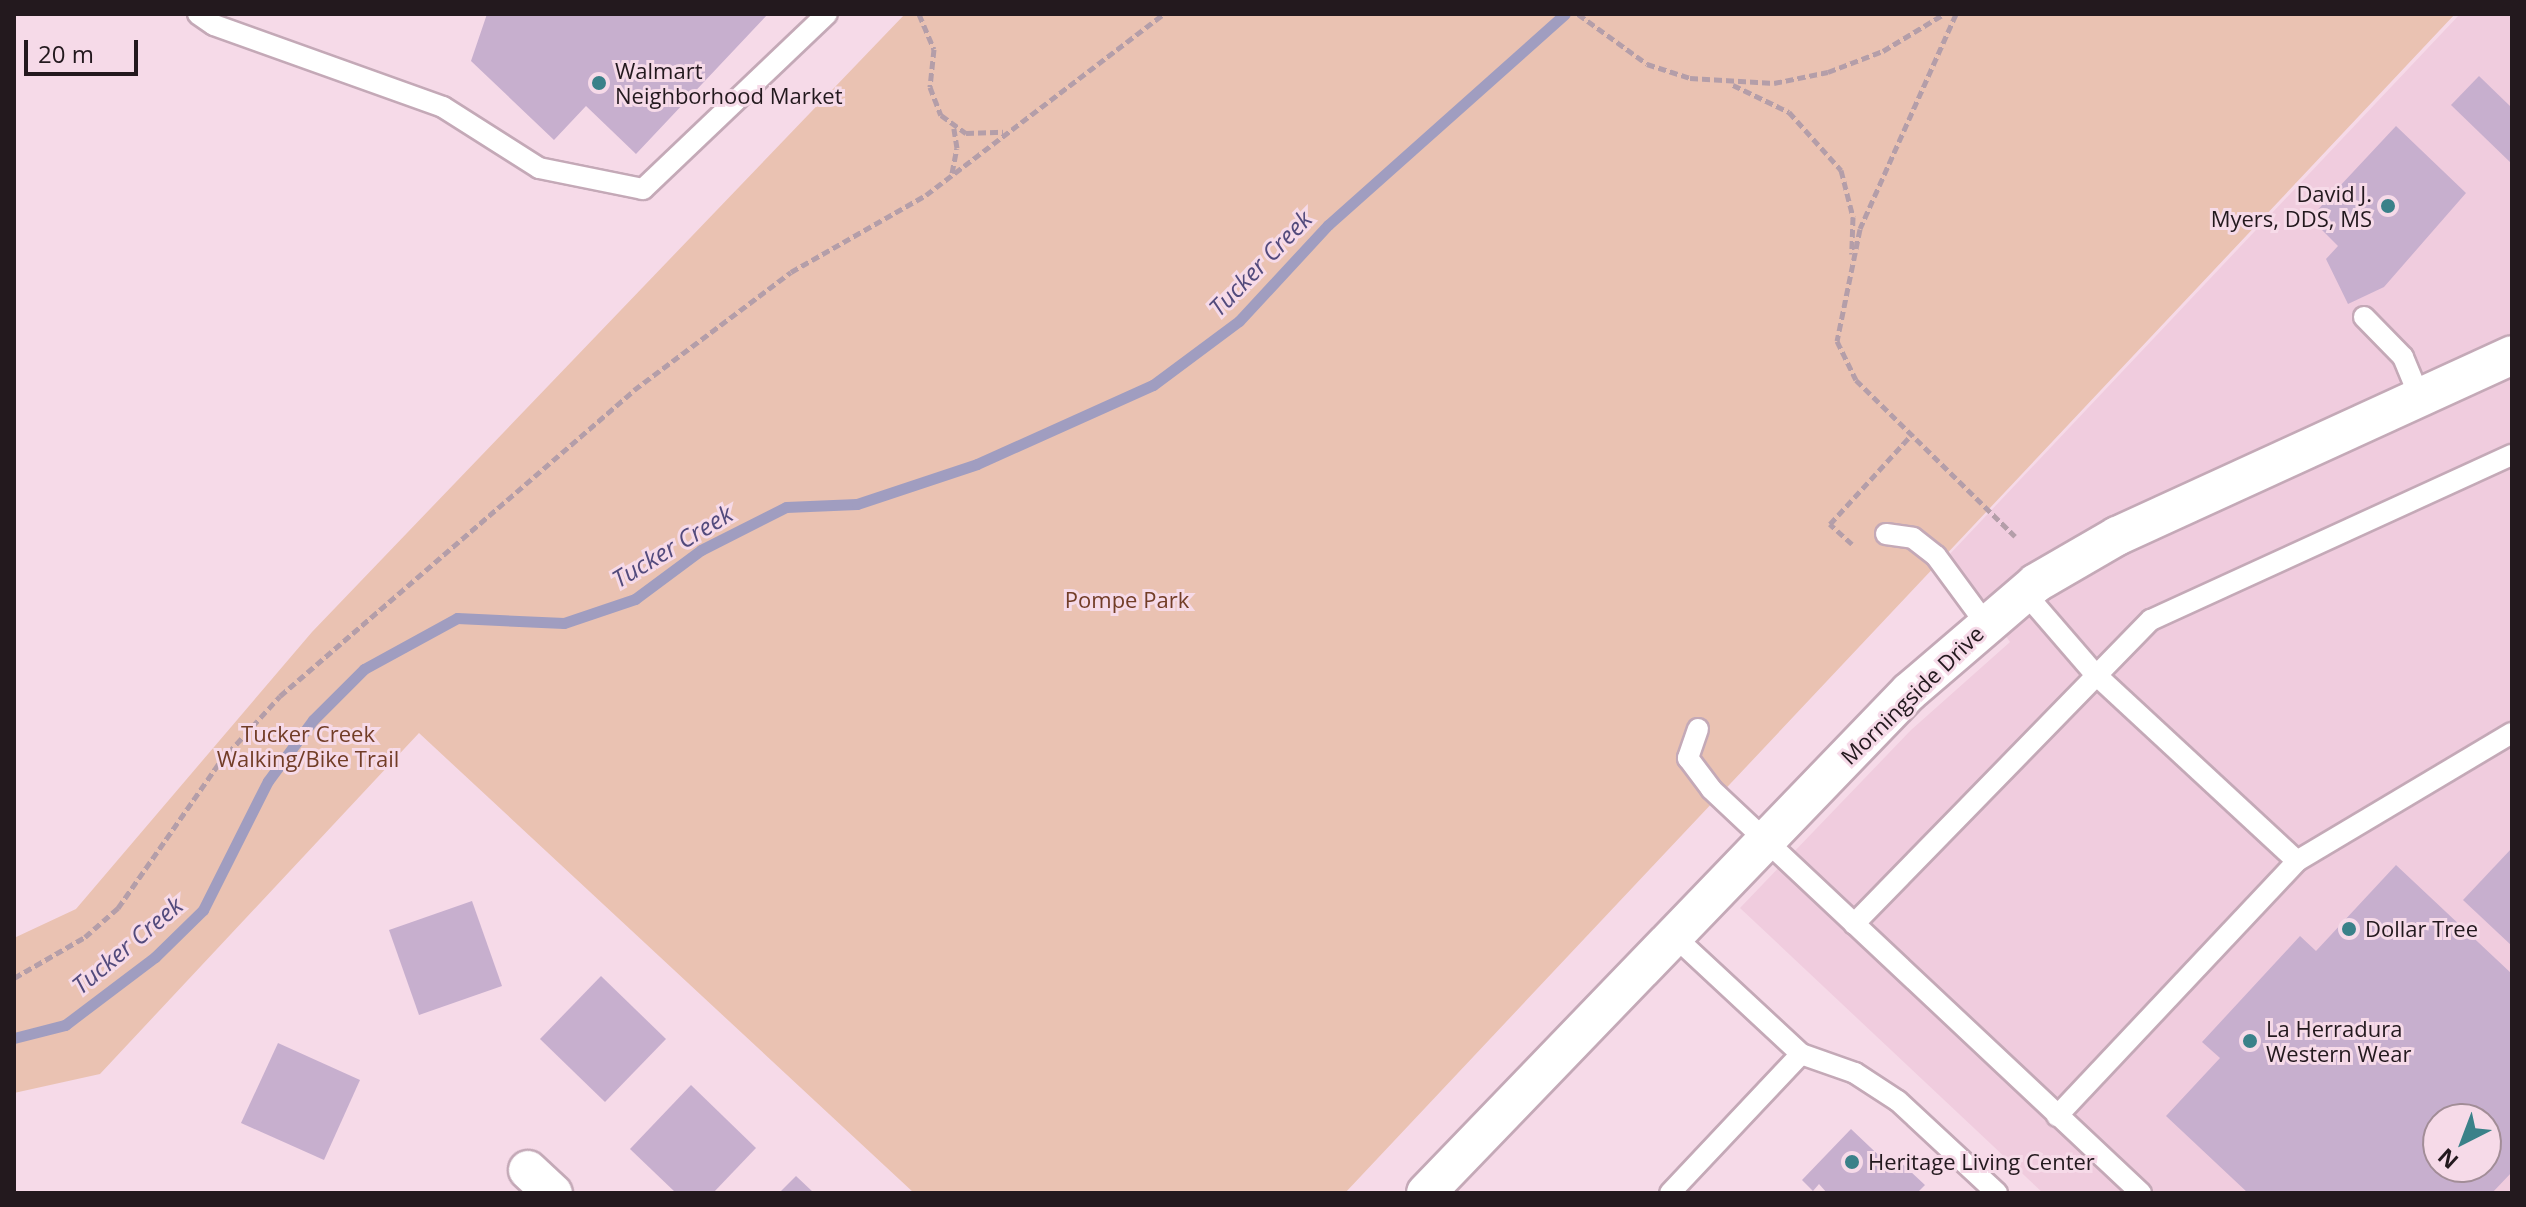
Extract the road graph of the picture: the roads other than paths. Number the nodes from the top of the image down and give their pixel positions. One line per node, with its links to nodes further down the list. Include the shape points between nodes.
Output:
1 (198, 14): 2 (lane, via 214,25 443,107 539,168 643,189)
2 (827, 14)
3 (2364, 317): 5 (lane, via 2403,357)
4 (2512, 355): 5 (street, Morningside Drive)
5 (2420, 398): 8 (street, Morningside Drive, via 2117,536)
6 (2512, 455): 10 (lane, via 2182,603 2151,620)
7 (1886, 534): 9 (lane, via 1913,538 1936,556)
8 (2025, 593): 9 (street, Morningside Drive); 10 (lane)
9 (1986, 624): 13 (street, Morningside Drive, via 1909,692)
10 (2095, 674): 14 (lane); 15 (lane)
11 (1698, 729): 13 (lane, via 1688,758)
12 (2512, 733): 14 (lane)
13 (1764, 841): 15 (lane); 16 (street, Morningside Drive)
14 (2297, 861): 18 (lane)
15 (1854, 924): 18 (lane)
16 (1673, 935): 17 (lane); 19 (street, Morningside Drive)
17 (1801, 1054): 20 (lane); 21 (lane, via 1855,1073 1898,1101)
18 (2057, 1116): 22 (lane)
19 (1426, 1193)
20 (1670, 1193)
21 (1997, 1193)
22 (2141, 1193)

